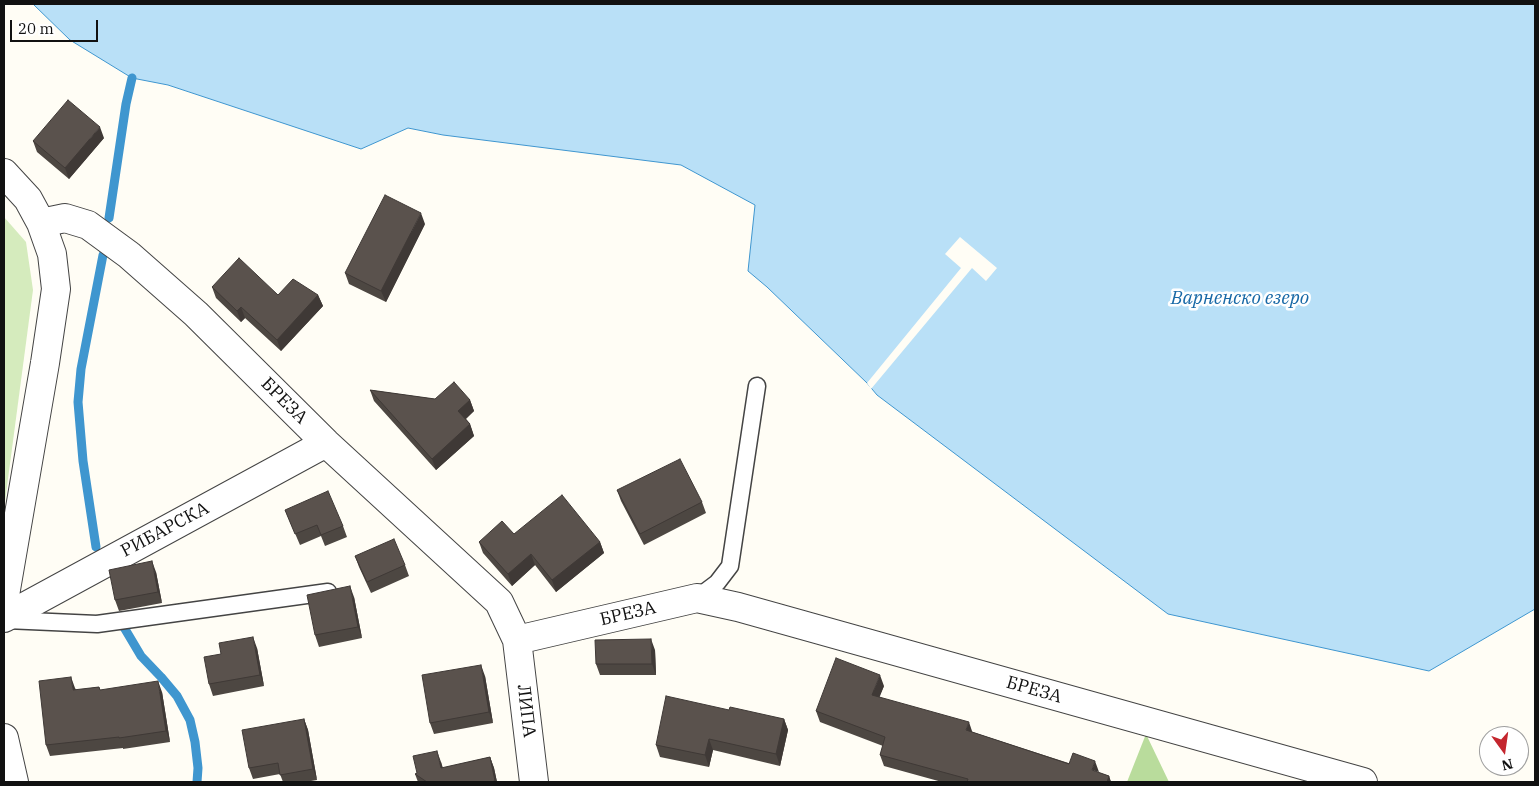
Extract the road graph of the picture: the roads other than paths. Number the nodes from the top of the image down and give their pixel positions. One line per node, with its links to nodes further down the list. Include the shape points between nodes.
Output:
1 (4, 172): 2 (street, via 28,199)
2 (41, 223): 4 (street, БРЕЗА, via 65,218 88,225 129,255 196,314); 7 (street, via 52,254 56,289)
3 (757, 386): 6 (lane, via 730,566 717,583)
4 (326, 443): 8 (street, РИБАРСКА); 9 (street, БРЕЗА, via 499,602)
5 (328, 592): 8 (lane, via 97,624)
6 (697, 598): 9 (street, БРЕЗА); 13 (street, БРЕЗА, via 748,609)
7 (4, 601)
8 (4, 619)
9 (517, 640): 12 (street, ЛИПА)
10 (4, 738): 11 (street)
11 (14, 782)
12 (534, 782)
13 (1364, 782)

